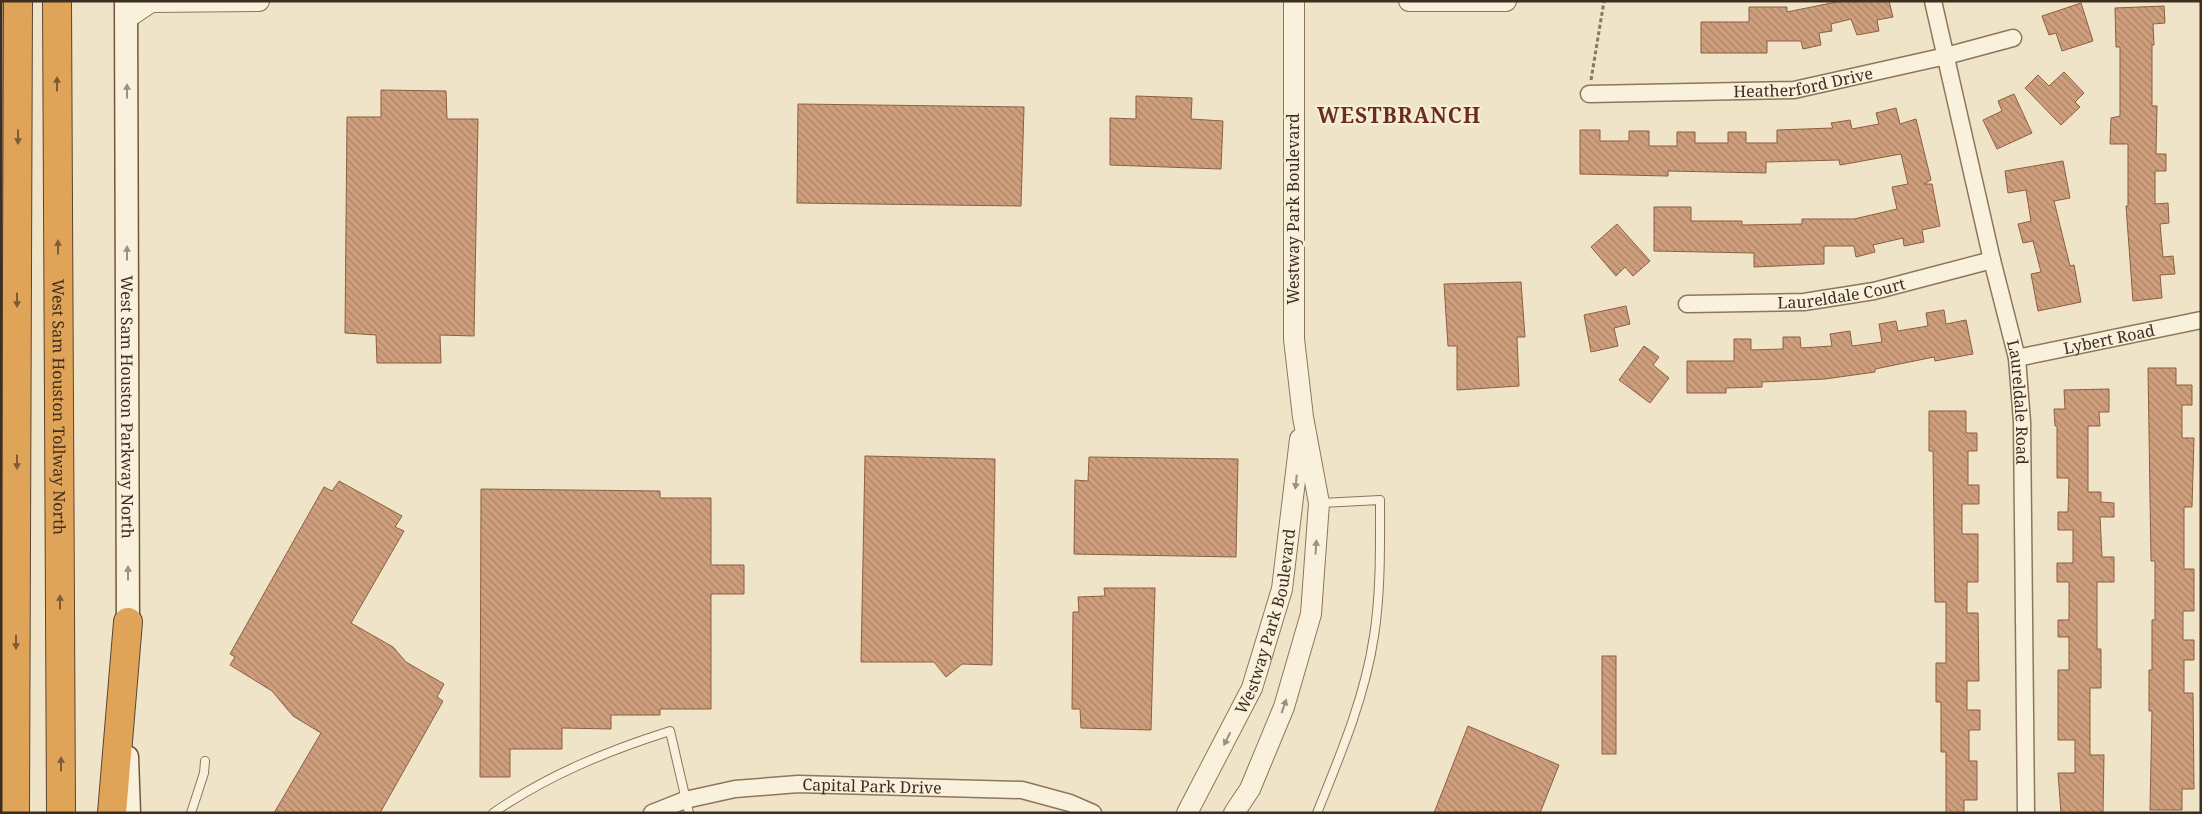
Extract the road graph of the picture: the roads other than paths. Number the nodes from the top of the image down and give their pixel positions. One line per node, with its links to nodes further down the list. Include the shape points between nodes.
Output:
1 (18, 1): 21 (highway, one-way to 21)
2 (57, 1): 22 (highway, West Sam Houston Tollway North, one-way to 2)
3 (259, 1): 8 (street, via 151,2)
4 (1294, 1): 16 (street, Westway Park Boulevard, via 1294,340)
5 (1408, 1): 6 (street)
6 (1506, 1)
7 (1933, 1): 10 (street, Laureldale Road)
8 (126, 10): 18 (main road, West Sam Houston Parkway North, one-way to 8)
9 (2013, 38): 10 (street, Heatherford Drive)
10 (1946, 56): 11 (street, Heatherford Drive, via 1794,90); 12 (street, Laureldale Road)
11 (1589, 94)
12 (1992, 260): 13 (street, Laureldale Court, via 1874,291 1804,302); 15 (street, Laureldale Road)
13 (1687, 304)
14 (2201, 320): 15 (street, Lybert Road)
15 (2017, 358): 32 (street, Laureldale Road, via 2022,422)
16 (1303, 417): 17 (street, Westway Park Boulevard); 29 (street, Westway Park Boulevard, one-way to 29, via 1282,589 1252,688)
17 (1319, 503): 30 (street, Westway Park Boulevard, one-way to 17, via 1250,789 1284,707 1311,614); 31 (lane, via 1380,500 1379,580 1374,637 1362,689)
18 (128, 622): 23 (highway); 24 (main road, West Sam Houston Parkway North)
19 (205, 760): 25 (lane)
20 (687, 806): 26 (lane, via 670,731 608,751); 27 (street, Capital Park Drive); 28 (street, Capital Park Drive, via 735,789 798,784 1022,790)
21 (15, 813)
22 (61, 813)
23 (112, 813)
24 (129, 813)
25 (191, 813)
26 (493, 813)
27 (652, 813)
28 (1093, 813)
29 (1187, 813)
30 (1234, 813)
31 (1317, 813)
32 (2026, 813)

